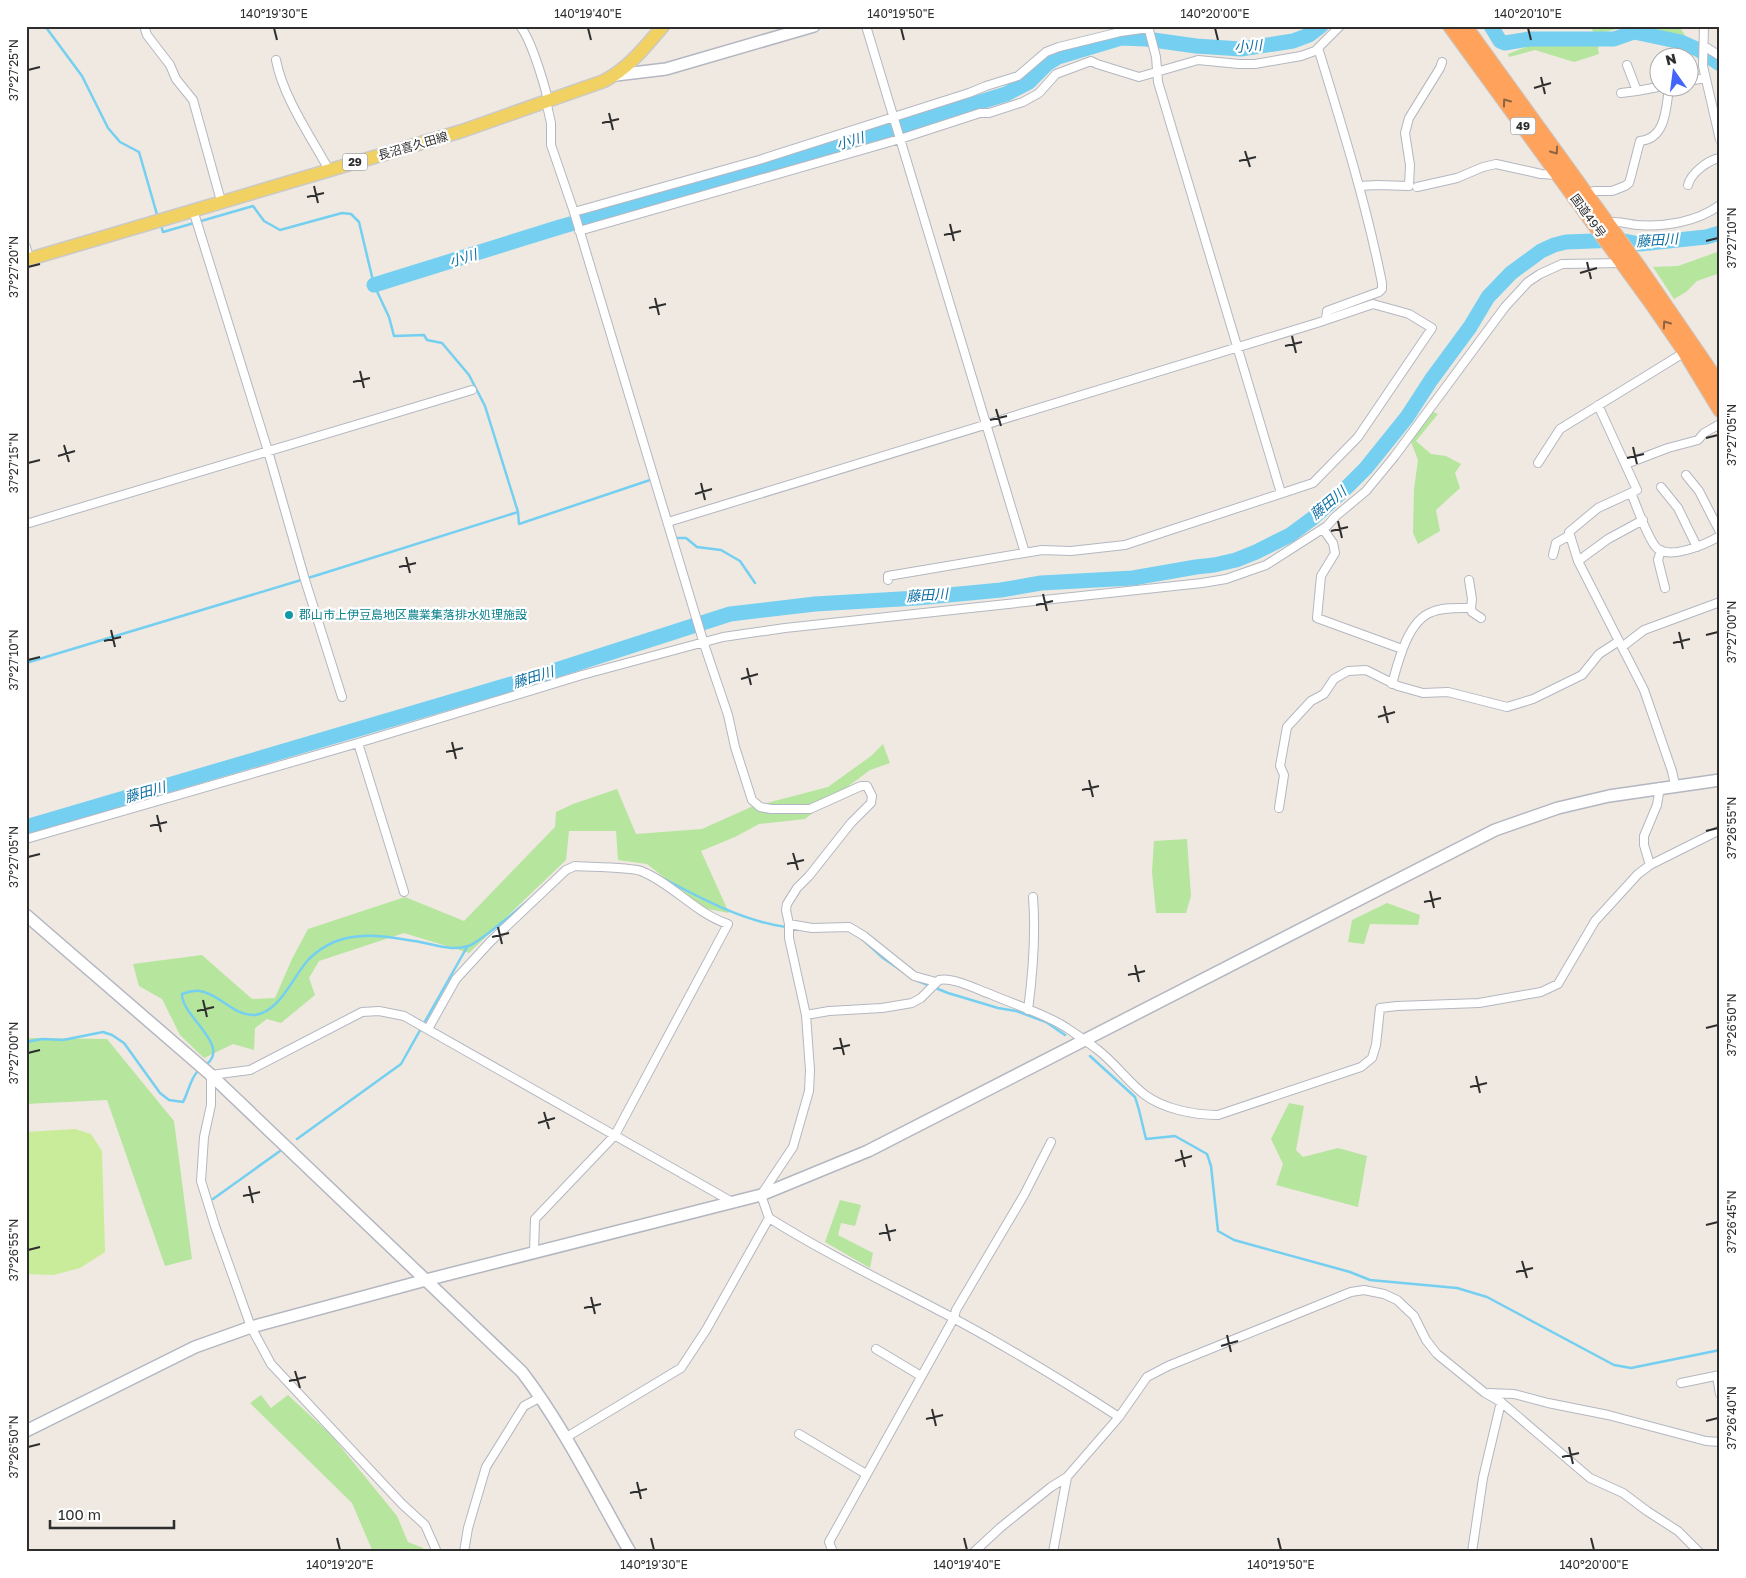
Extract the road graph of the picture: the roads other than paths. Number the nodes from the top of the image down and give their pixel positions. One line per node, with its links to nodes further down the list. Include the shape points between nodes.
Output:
1 (144, 26): 36 (street, via 176,79 194,100)
2 (520, 26): 25 (street, via 532,50)
3 (662, 26): 18 (main road, 長沼喜久田線 / 29)
4 (814, 26): 18 (street, via 666,69)
5 (866, 26): 26 (street)
6 (1340, 26): 11 (street)
7 (1450, 26): 31 (highway, 国道49号 / 49, one-way to 7)
8 (1465, 26): 35 (highway, 国道49号 / 49, one-way to 35)
9 (1704, 26): 12 (street)
10 (1149, 30): 17 (street); 26 (street, via 1120,32 1059,46 1046,52 1018,76)
11 (1318, 48): 17 (street, via 1301,56 1255,64 1198,60); 33 (street)
12 (1703, 51): 13 (street); 19 (street)
13 (1720, 56)
14 (276, 60): 30 (street, via 285,90)
15 (1442, 62): 33 (street, via 1409,118 1405,133 1410,165 1409,186)
16 (1627, 64): 22 (street)
17 (1157, 73): 27 (street, via 1139,76 1092,61 1056,74 1039,93 1023,102 941,124); 45 (street)
18 (616, 75): 25 (main road, 長沼喜久田線 / 29)
19 (1705, 78): 20 (street); 28 (street)
20 (1698, 79)
21 (1648, 89): 22 (street)
22 (1637, 91): 23 (street)
23 (1621, 93)
24 (1668, 98): 35 (street, via 1662,127 1651,137 1640,141 1629,182 1620,189)
25 (547, 100): 30 (main road, 長沼喜久田線 / 29, via 462,131); 39 (street, via 551,145)
26 (893, 118): 27 (street); 39 (street)
27 (900, 139): 41 (street); 51 (street)
28 (1720, 140)
29 (1720, 158): 32 (street, via 1713,159 1690,178)
30 (329, 170): 36 (main road, 長沼喜久田線 / 29)
31 (1558, 175): 34 (street, via 1496,164); 40 (highway, 国道49号 / 49)
32 (1688, 185)
33 (1358, 186): 44 (street, via 1372,231 1382,289 1327,311)
34 (1417, 188)
35 (1586, 194): 40 (highway, 国道49号 / 49)
36 (221, 202): 38 (main road, 長沼喜久田線 / 29)
37 (1720, 206): 40 (street, via 1697,218 1671,223 1616,222)
38 (193, 210): 42 (main road, 長沼喜久田線 / 29); 53 (street)
39 (574, 212): 41 (street)
40 (1603, 225): 43 (highway, 国道49号 / 49)
41 (579, 231): 61 (street)
42 (27, 255)
43 (1626, 262): 46 (highway, 国道49号 / 49, one-way to 43); 47 (highway, 国道49号 / 49); 63 (street, via 1562,264 1528,282 1505,307 1366,491)
44 (1326, 319): 45 (street); 58 (street, via 1373,304 1409,314 1432,328 1358,437 1313,483)
45 (1237, 347): 51 (street); 58 (street)
46 (1685, 352): 49 (highway, 国道49号 / 49); 50 (street)
47 (1720, 385)
48 (472, 390): 53 (street)
49 (1717, 401)
50 (1598, 405): 54 (street, via 1560,429); 55 (street)
51 (985, 424): 61 (street); 69 (street)
52 (1720, 424): 55 (street, via 1698,440)
53 (268, 451): 62 (street); 82 (street)
54 (1538, 463)
55 (1626, 464): 59 (street, via 1637,490)
56 (1686, 475): 64 (street, via 1699,491)
57 (1661, 487): 67 (street, via 1678,508)
58 (1281, 492): 69 (street, via 1125,545)
59 (1631, 493): 60 (street); 65 (street, via 1598,508 1569,532)
60 (1642, 520): 68 (street, via 1656,547); 71 (street)
61 (668, 522): 78 (street)
62 (26, 524)
63 (1323, 529): 78 (street, via 1266,565 1226,579 785,628 722,637); 80 (street, via 1333,543 1335,553 1321,576 1317,618)
64 (1720, 532)
65 (1570, 535): 70 (street, via 1556,544); 71 (street)
66 (1720, 536): 67 (street)
67 (1697, 547): 68 (street, via 1666,553)
68 (1661, 550): 74 (street, via 1658,560)
69 (1024, 553): 72 (street, via 888,576)
70 (1553, 555)
71 (1578, 560): 79 (street)
72 (888, 580)
73 (1469, 580): 76 (street)
74 (1665, 588)
75 (1720, 602): 79 (street, via 1644,630)
76 (1471, 608): 77 (street); 80 (street, via 1445,609 1426,615)
77 (1482, 618)
78 (704, 644): 83 (street, via 582,675); 96 (street, via 752,800 760,807 770,809 810,809 862,786 867,786 872,793 871,803 789,899 786,910)
79 (1620, 644): 81 (street, via 1600,654 1582,675 1533,699 1507,706 1448,692 1423,693); 85 (street, via 1644,690)
80 (1402, 649): 81 (street)
81 (1392, 684): 87 (street, via 1366,670 1348,671 1299,712 1287,727 1280,766 1284,775)
82 (342, 697)
83 (358, 743): 89 (street); 93 (street)
84 (1720, 780): 85 (street)
85 (1675, 785): 86 (street)
86 (1660, 788): 91 (street, via 1657,805 1644,836); 101 (street, via 1558,808 1495,830)
87 (1279, 808)
88 (1720, 830): 91 (street)
89 (26, 839)
90 (591, 858): 92 (street)
91 (1650, 865): 101 (street, via 1595,921 1558,984 1541,992 1479,1003 1380,1008 1372,1058 1361,1067 1231,1112 1206,1115 1157,1101 1145,1095 1098,1049)
92 (591, 867): 100 (street, via 575,866 566,870 490,942 456,979); 103 (street, via 640,870 705,914 728,924)
93 (404, 892)
94 (1033, 897): 98 (street, via 1034,962)
95 (26, 915): 102 (street)
96 (790, 924): 97 (street, via 812,928 850,927 914,976); 99 (street, via 788,938)
97 (936, 982): 98 (street, via 943,979 972,987); 99 (street, via 912,1003)
98 (1028, 1010): 101 (street, via 1051,1019)
99 (806, 1015): 105 (street, via 809,1090 793,1147)
100 (428, 1029): 102 (street, via 404,1016 379,1011 362,1012 250,1070); 103 (street)
101 (1084, 1040): 105 (street, via 868,1151)
102 (212, 1075): 109 (street); 111 (street, via 201,1181)
103 (615, 1135): 106 (street); 108 (street, via 535,1219)
104 (1051, 1142): 110 (street)
105 (761, 1195): 106 (street); 107 (street)
106 (734, 1203): 108 (street)
107 (769, 1218): 110 (street); 123 (street, via 681,1368)
108 (534, 1252): 109 (street)
109 (426, 1280): 111 (street); 118 (street, via 522,1372)
110 (954, 1318): 113 (street); 120 (street)
111 (251, 1326): 121 (street, via 195,1347); 127 (street, via 271,1364 425,1525)
112 (876, 1349): 113 (street)
113 (921, 1376): 125 (street)
114 (1718, 1376): 115 (street); 117 (street)
115 (1681, 1383)
116 (1485, 1394): 119 (street); 120 (street, via 1437,1354 1406,1307 1384,1294 1364,1290 1327,1301 1168,1366 1147,1377); 124 (street, via 1514,1394)
117 (1720, 1394)
118 (541, 1397): 123 (street); 128 (street, via 524,1406 486,1467)
119 (1501, 1402): 133 (street, via 1483,1478); 134 (street, via 1590,1478 1623,1493 1678,1531)
120 (1119, 1417): 126 (street)
121 (26, 1431)
122 (799, 1434): 125 (street)
123 (565, 1438): 129 (street)
124 (1720, 1442)
125 (866, 1474): 130 (street, via 829,1542)
126 (1067, 1477): 131 (street, via 1001,1527); 132 (street)
127 (437, 1552)
128 (464, 1552)
129 (630, 1552)
130 (833, 1552)
131 (974, 1552)
132 (1053, 1552)
133 (1472, 1552)
134 (1699, 1552)

